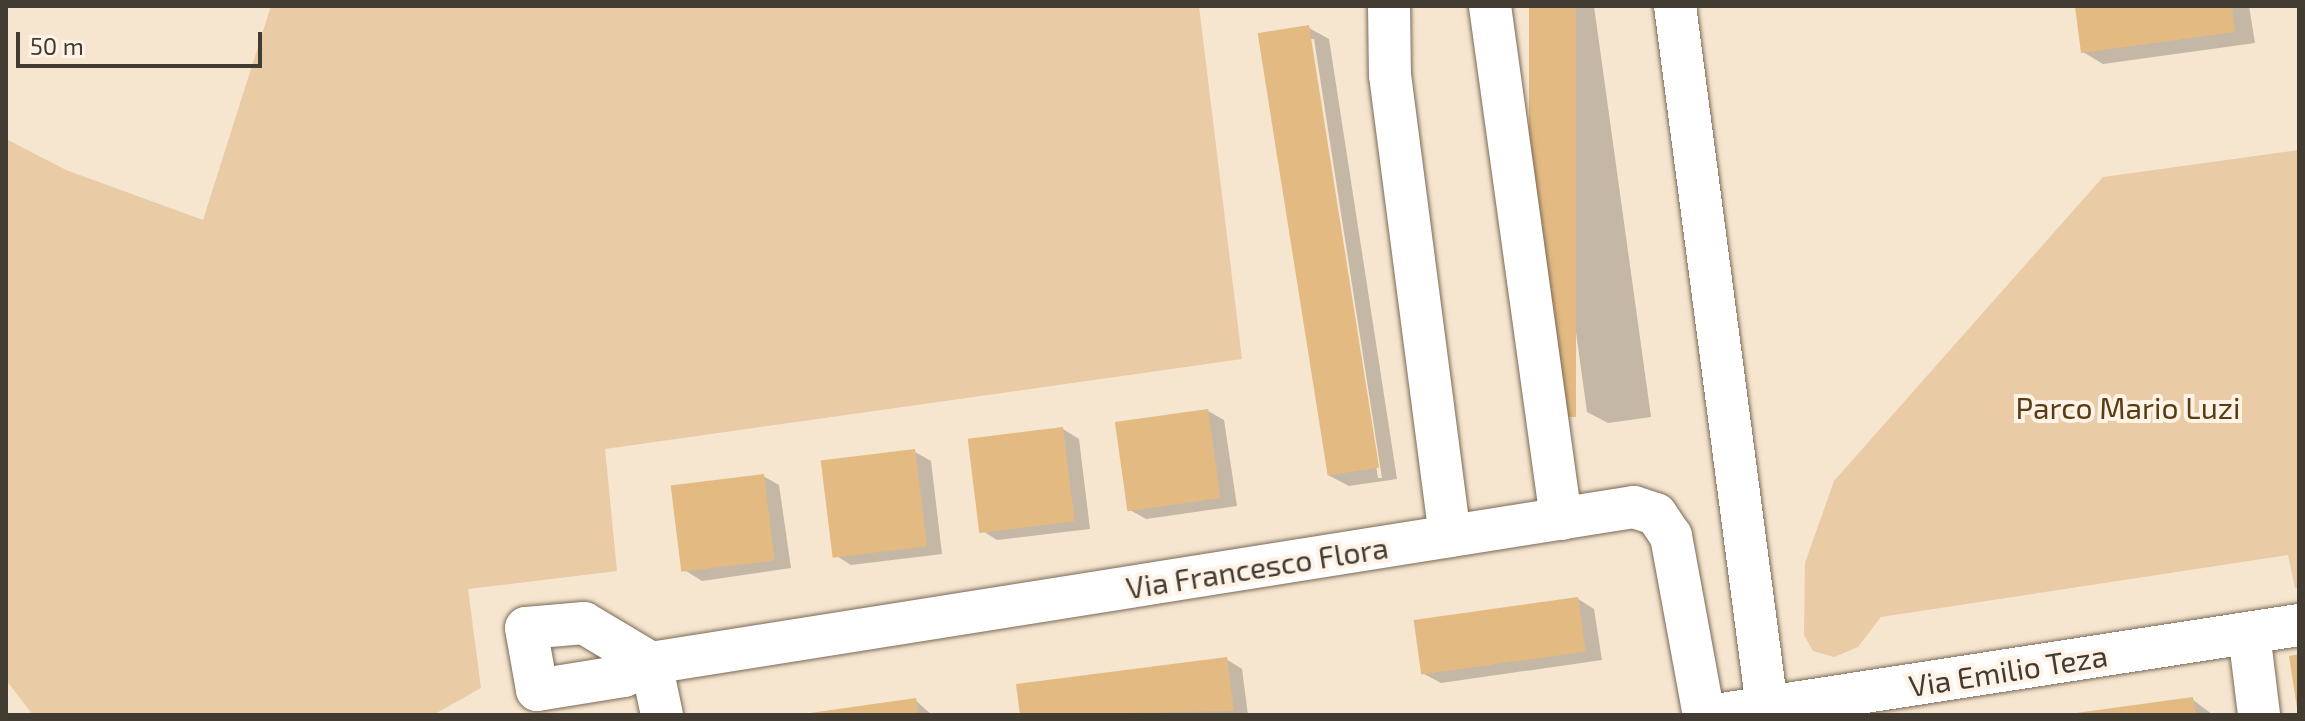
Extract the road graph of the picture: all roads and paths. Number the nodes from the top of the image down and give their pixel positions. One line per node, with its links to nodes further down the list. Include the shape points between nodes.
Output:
1 (1389, 6): 5 (street, via 1390,75)
2 (1490, 6): 4 (street)
3 (1675, 6): 8 (street)
4 (1561, 519): 5 (street, Via Francesco Flora); 8 (street, Via Francesco Flora, via 1634,507 1656,514 1671,536)
5 (1450, 536): 9 (street, Via Francesco Flora, via 651,663)
6 (2299, 625): 7 (street, Via Emilio Teza)
7 (2249, 633): 8 (street, Via Emilio Teza); 10 (street)
8 (1736, 713)
9 (662, 715)
10 (2259, 715)

